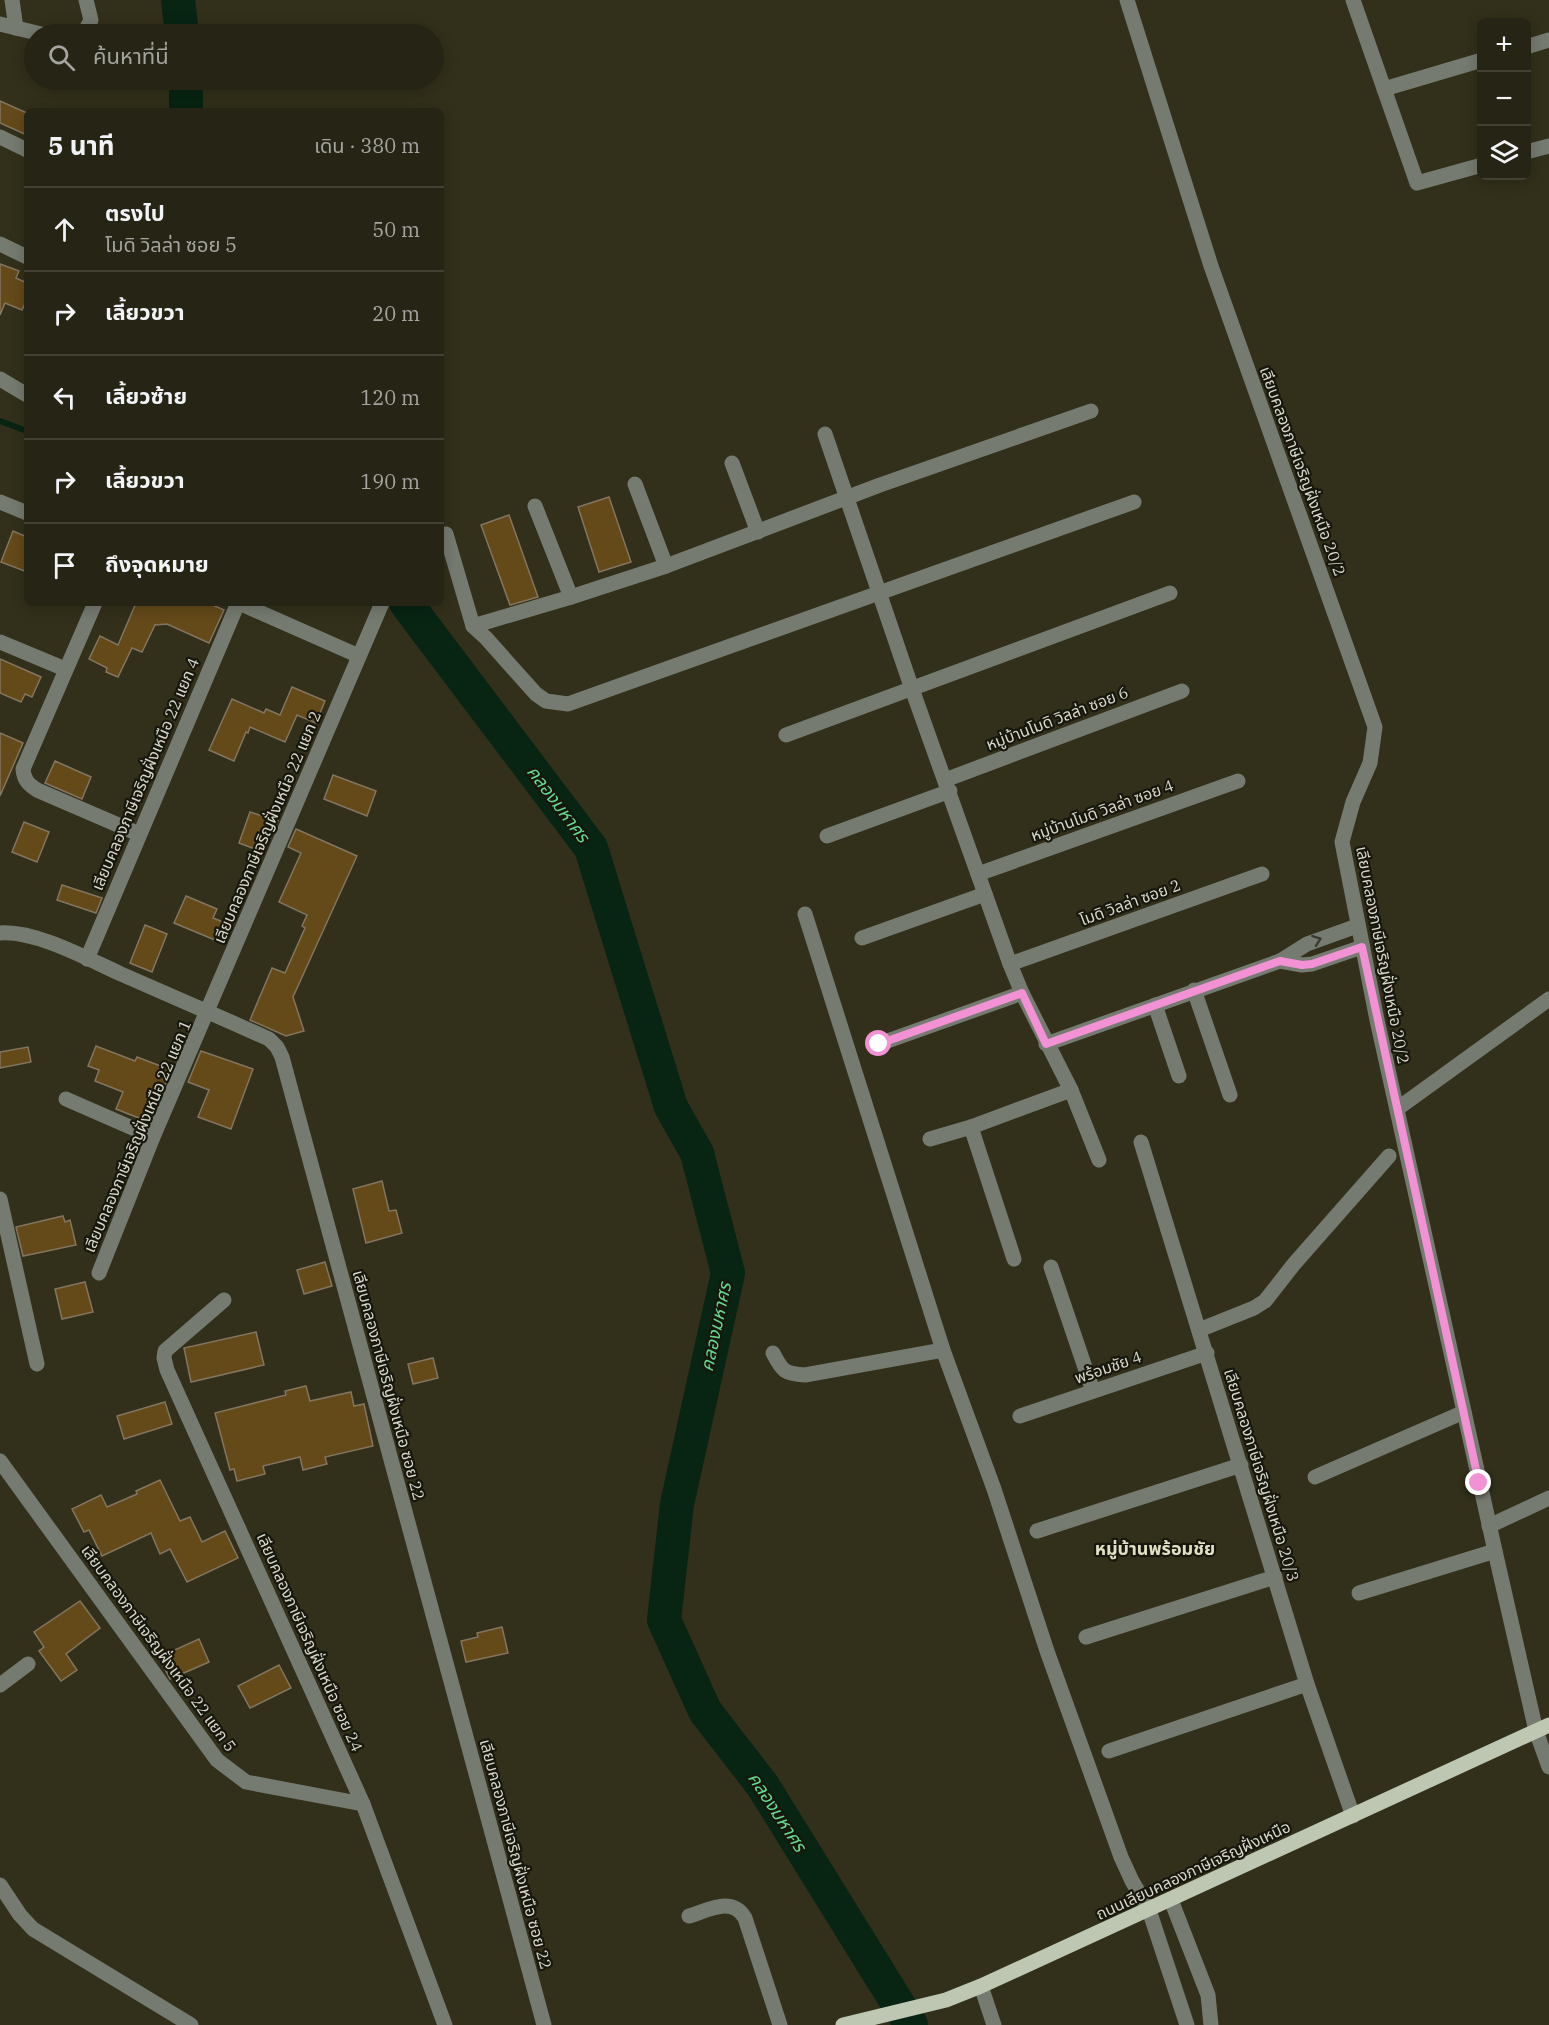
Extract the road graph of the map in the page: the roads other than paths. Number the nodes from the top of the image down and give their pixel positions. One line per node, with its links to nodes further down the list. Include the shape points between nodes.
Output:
1 (12, 0): 7 (street)
2 (86, 0): 6 (street)
3 (1127, 0): 56 (street, เลียบคลองภาษีเจริญฝั่งเหนือ 20/2, via 1211,266 1374,727 1371,763 1353,802 1342,842)
4 (1353, 0): 12 (street)
5 (0, 24): 7 (street)
6 (89, 24)
7 (16, 28): 8 (street)
8 (24, 30)
9 (1549, 40): 10 (street)
10 (1531, 46)
11 (1477, 62): 12 (street)
12 (1384, 90): 17 (street, via 1418,183)
13 (0, 136): 15 (street)
14 (1549, 146): 16 (street)
15 (24, 148)
16 (1531, 151)
17 (1477, 166)
18 (0, 244): 19 (street)
19 (24, 256)
20 (0, 379): 21 (street)
21 (24, 393)
22 (1090, 411): 26 (street)
23 (825, 434): 26 (street)
24 (732, 463): 31 (street)
25 (635, 484): 33 (street)
26 (848, 498): 31 (street); 34 (street)
27 (0, 502): 30 (street)
28 (1134, 502): 34 (street)
29 (535, 506): 36 (street)
30 (24, 512)
31 (758, 532): 33 (street)
32 (446, 534): 41 (street)
33 (666, 566): 36 (street)
34 (880, 593): 41 (street, via 568,704 546,701 536,694); 45 (street)
35 (1170, 593): 45 (street)
36 (571, 597): 41 (street)
37 (94, 606): 44 (street)
38 (237, 606): 50 (street, เลียบคลองภาษีเจริญฝั่งเหนือ 22 แยก 4)
39 (245, 606): 43 (street)
40 (381, 606): 43 (street, เลียบคลองภาษีเจริญฝั่งเหนือ 22 แยก 2)
41 (473, 626)
42 (0, 642): 44 (street)
43 (359, 656): 67 (street, เลียบคลองภาษีเจริญฝั่งเหนือ 22 แยก 2)
44 (65, 669): 50 (street, via 23,769 24,777 37,790)
45 (912, 689): 47 (street); 49 (street)
46 (1182, 691): 49 (street, หมู่บ้านโมดิ วิลล่า ซอย 6)
47 (786, 735)
48 (1238, 781): 52 (street, หมู่บ้านโมดิ วิลล่า ซอย 4)
49 (947, 785): 51 (street, หมู่บ้านโมดิ วิลล่า ซอย 6); 52 (street)
50 (139, 834): 60 (street, เลียบคลองภาษีเจริญฝั่งเหนือ 22 แยก 4)
51 (827, 836)
52 (978, 874): 54 (street)
53 (1262, 874): 62 (street, โมดิ วิลล่า ซอย 2)
54 (984, 894): 58 (street); 62 (street)
55 (805, 914): 87 (street)
56 (1357, 926): 59 (street, เลียบคลองภาษีเจริญฝั่งเหนือ 20/2); 61 (street, one-way to 56, via 1307,944)
57 (0, 933): 60 (street, เลียบคลองภาษีเจริญฝั่งเหนือ ซอย 22, via 28,935)
58 (862, 938)
59 (1362, 947): 61 (street, via 1312,964); 74 (street, เลียบคลองภาษีเจริญฝั่งเหนือ 20/2)
60 (87, 959): 67 (street, เลียบคลองภาษีเจริญฝั่งเหนือ ซอย 22)
61 (1280, 961): 63 (street)
62 (1010, 964): 64 (street)
63 (1194, 990): 66 (street); 72 (street)
64 (1022, 993): 68 (street); 69 (street)
65 (1549, 999): 74 (street)
66 (1155, 1005): 69 (street); 70 (street)
67 (208, 1012): 76 (street, เลียบคลองภาษีเจริญฝั่งเหนือ 22 แยก 1); 120 (street, เลียบคลองภาษีเจริญฝั่งเหนือ ซอย 22, via 269,1039 282,1057)
68 (879, 1044)
69 (1046, 1044): 71 (street)
70 (1179, 1076)
71 (1071, 1089): 75 (street); 80 (street)
72 (1230, 1095)
73 (66, 1099): 76 (street)
74 (1397, 1109): 92 (street, เลียบคลองภาษีเจริญฝั่งเหนือ 20/2)
75 (971, 1127): 77 (street); 82 (street)
76 (153, 1137): 84 (street, เลียบคลองภาษีเจริญฝั่งเหนือ 22 แยก 1)
77 (930, 1139)
78 (1141, 1142): 86 (street, เลียบคลองภาษีเจริญฝั่งเหนือ 20/3)
79 (1389, 1156): 86 (street, via 1265,1301)
80 (1099, 1160)
81 (0, 1199): 90 (street)
82 (1014, 1259)
83 (1051, 1267): 91 (street)
84 (99, 1273)
85 (224, 1300): 110 (street, เลียบคลองภาษีเจริญฝั่งเหนือ ซอย 24, via 165,1351 166,1370)
86 (1199, 1330): 89 (street, เลียบคลองภาษีเจริญฝั่งเหนือ 20/3)
87 (943, 1350): 88 (street, via 805,1375 781,1369); 114 (street, via 1121,1857)
88 (773, 1353)
89 (1207, 1353): 91 (street, พร้อมชัย 4); 95 (street, เลียบคลองภาษีเจริญฝั่งเหนือ 20/3)
90 (37, 1364)
91 (1093, 1391): 93 (street, พร้อมชัย 4)
92 (1464, 1412): 96 (street); 98 (street, เลียบคลองภาษีเจริญฝั่งเหนือ 20/2)
93 (1020, 1416)
94 (0, 1461): 110 (street, เลียบคลองภาษีเจริญฝั่งเหนือ 22 แยก 5, via 217,1760 246,1782)
95 (1241, 1465): 99 (street); 101 (street, เลียบคลองภาษีเจริญฝั่งเหนือ 20/3)
96 (1315, 1477)
97 (1549, 1498): 98 (street)
98 (1489, 1526): 100 (street, เลียบคลองภาษีเจริญฝั่งเหนือ 20/2)
99 (1037, 1531)
100 (1495, 1551): 102 (street); 107 (street, เลียบคลองภาษีเจริญฝั่งเหนือ 20/2)
101 (1275, 1577): 103 (street); 105 (street, เลียบคลองภาษีเจริญฝั่งเหนือ 20/3)
102 (1359, 1593)
103 (1086, 1637)
104 (28, 1664): 106 (street)
105 (1307, 1684): 108 (street); 111 (street, เลียบคลองภาษีเจริญฝั่งเหนือ 20/3)
106 (0, 1685)
107 (1543, 1728): 109 (street, เลียบคลองภาษีเจริญฝั่งเหนือ 20/2); 111 (main road, ถนนเลียบคลองภาษีเจริญฝั่งเหนือ)
108 (1109, 1751)
109 (1549, 1767)
110 (363, 1804): 119 (street, เลียบคลองภาษีเจริญฝั่งเหนือ ซอย 24)
111 (1353, 1816): 113 (main road, ถนนเลียบคลองภาษีเจริญฝั่งเหนือ)
112 (0, 1885): 118 (street, via 33,1929)
113 (1172, 1900): 114 (main road, ถนนเลียบคลองภาษีเจริญฝั่งเหนือ); 125 (street, via 1208,1995)
114 (1149, 1910): 116 (main road, ถนนเลียบคลองภาษีเจริญฝั่งเหนือ); 124 (street)
115 (689, 1916): 121 (street, via 727,1905 740,1910)
116 (981, 1986): 117 (main road, ถนนเลียบคลองภาษีเจริญฝั่งเหนือ); 123 (street)
117 (886, 2018): 122 (main road, ถนนเลียบคลองภาษีเจริญฝั่งเหนือ)
118 (191, 2025)
119 (445, 2025)
120 (544, 2025)
121 (780, 2025)
122 (843, 2025)
123 (994, 2025)
124 (1187, 2025)
125 (1211, 2025)

